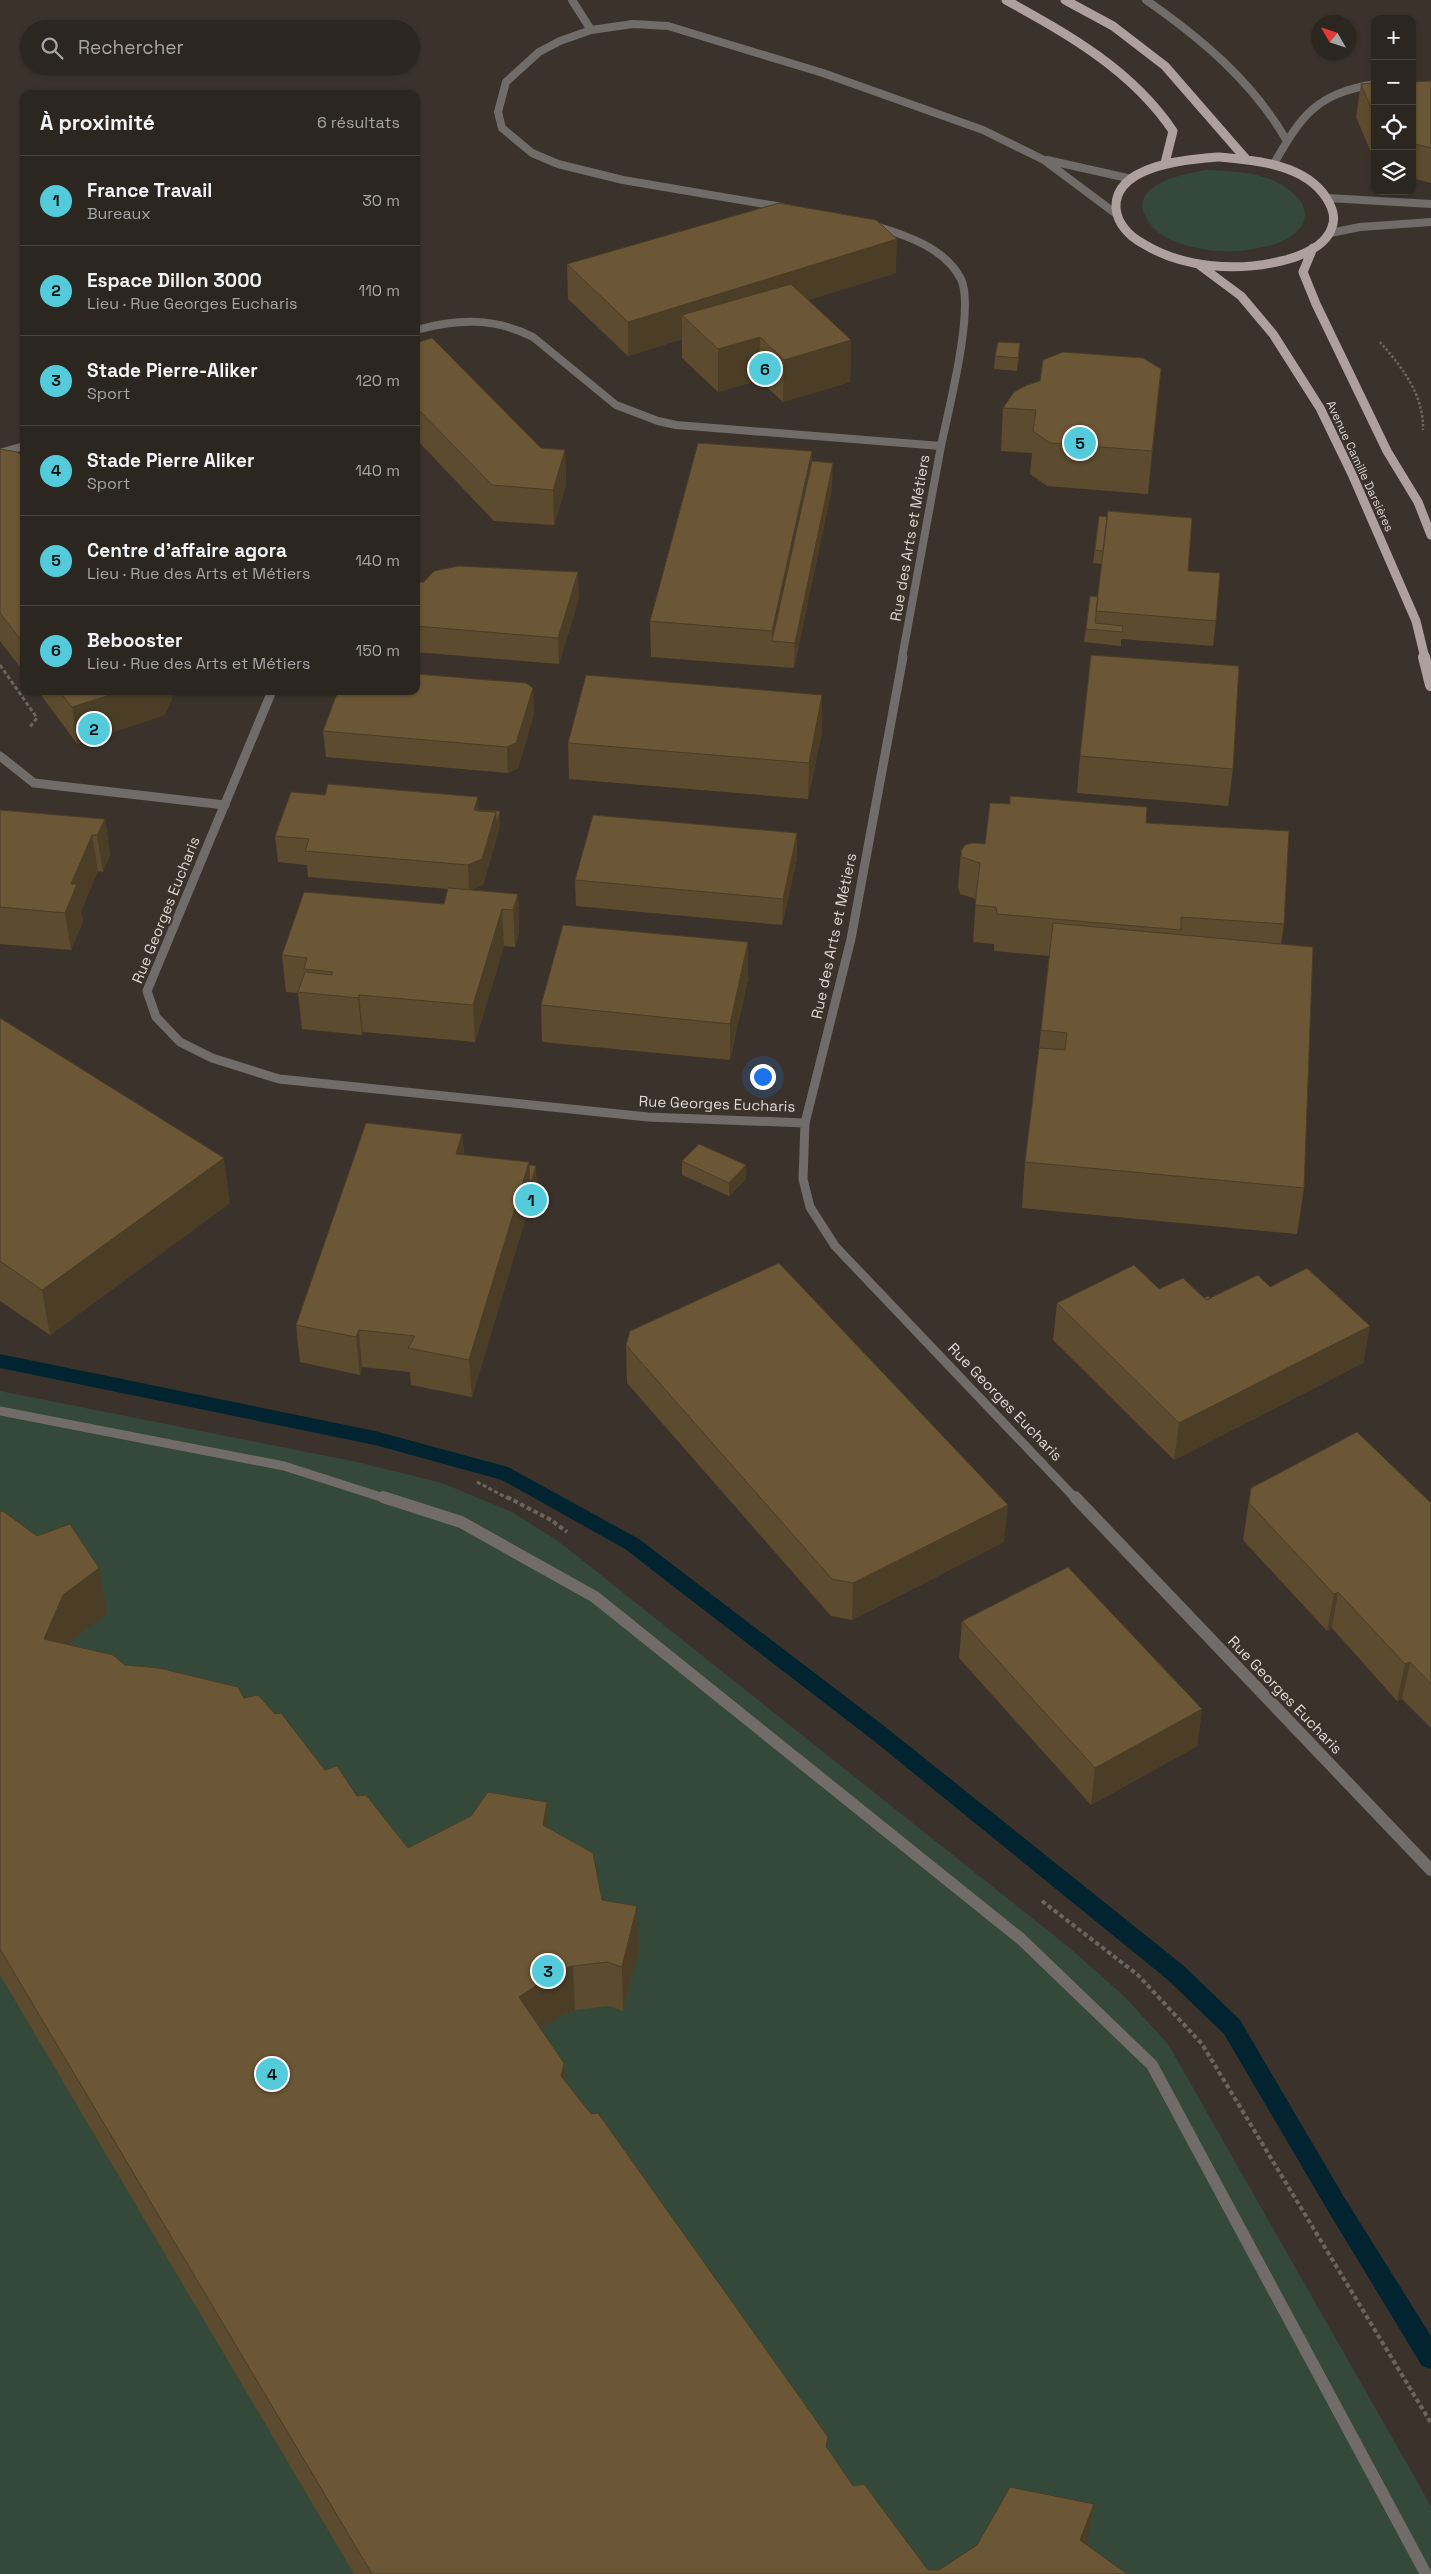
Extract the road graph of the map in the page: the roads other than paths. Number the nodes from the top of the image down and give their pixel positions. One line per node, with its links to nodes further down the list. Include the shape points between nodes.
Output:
1 (572, 0): 5 (street)
2 (1006, 0): 10 (main road, via 1069,35 1120,71 1136,87 1166,118 1173,131)
3 (1065, 0): 8 (main road, via 1113,26 1165,66)
4 (1146, 0): 7 (street, via 1238,77 1270,112)
5 (591, 30): 9 (street, via 650,23 693,32 823,73 983,130); 15 (street, via 540,52 506,82 498,112 502,128 532,153 558,164 623,180)
6 (1371, 85): 7 (street, via 1342,92 1313,105 1299,120)
7 (1287, 141): 11 (street)
8 (1246, 159): 10 (main road, via 1218,157); 11 (main road)
9 (1044, 160): 12 (street); 16 (street)
10 (1165, 163): 12 (main road)
11 (1273, 165): 13 (main road, via 1315,185)
12 (1132, 179): 16 (main road, via 1117,195)
13 (1328, 198): 14 (street); 19 (main road, via 1335,216)
14 (1431, 204)
15 (788, 208)
16 (1115, 213): 21 (main road, via 1124,229 1142,244 1166,256)
17 (1431, 222): 19 (street, via 1360,227)
18 (864, 223): 23 (street, via 916,241 942,256 956,269 963,283 964,318)
19 (1330, 233): 20 (main road)
20 (1314, 248): 21 (main road, via 1291,259 1262,265); 26 (main road, Avenue Camille Darsières, via 1303,272 1316,304 1387,451 1418,502)
21 (1198, 264): 27 (main road, Avenue Camille Darsières, via 1240,296 1262,321 1320,408 1416,621)
22 (420, 329): 23 (street, Rue des Arts et Métiers, via 465,320 521,329 616,405 658,421)
23 (941, 446): 31 (street, Rue des Arts et Métiers, via 850,938)
24 (20, 447): 25 (street)
25 (0, 453)
26 (1431, 535)
27 (1431, 685)
28 (270, 695): 30 (street, Rue Georges Eucharis)
29 (2, 756): 30 (street, via 34,784)
30 (225, 805): 31 (street, Rue Georges Eucharis, via 147,991 155,1017 180,1042 223,1063 279,1079 648,1117)
31 (805, 1123): 33 (street, Rue Georges Eucharis, via 803,1178 810,1207 836,1246)
32 (0, 1412): 34 (street, via 284,1466 461,1522 595,1597 1022,1939 1152,2064)
33 (1431, 1870)
34 (1426, 2574)

